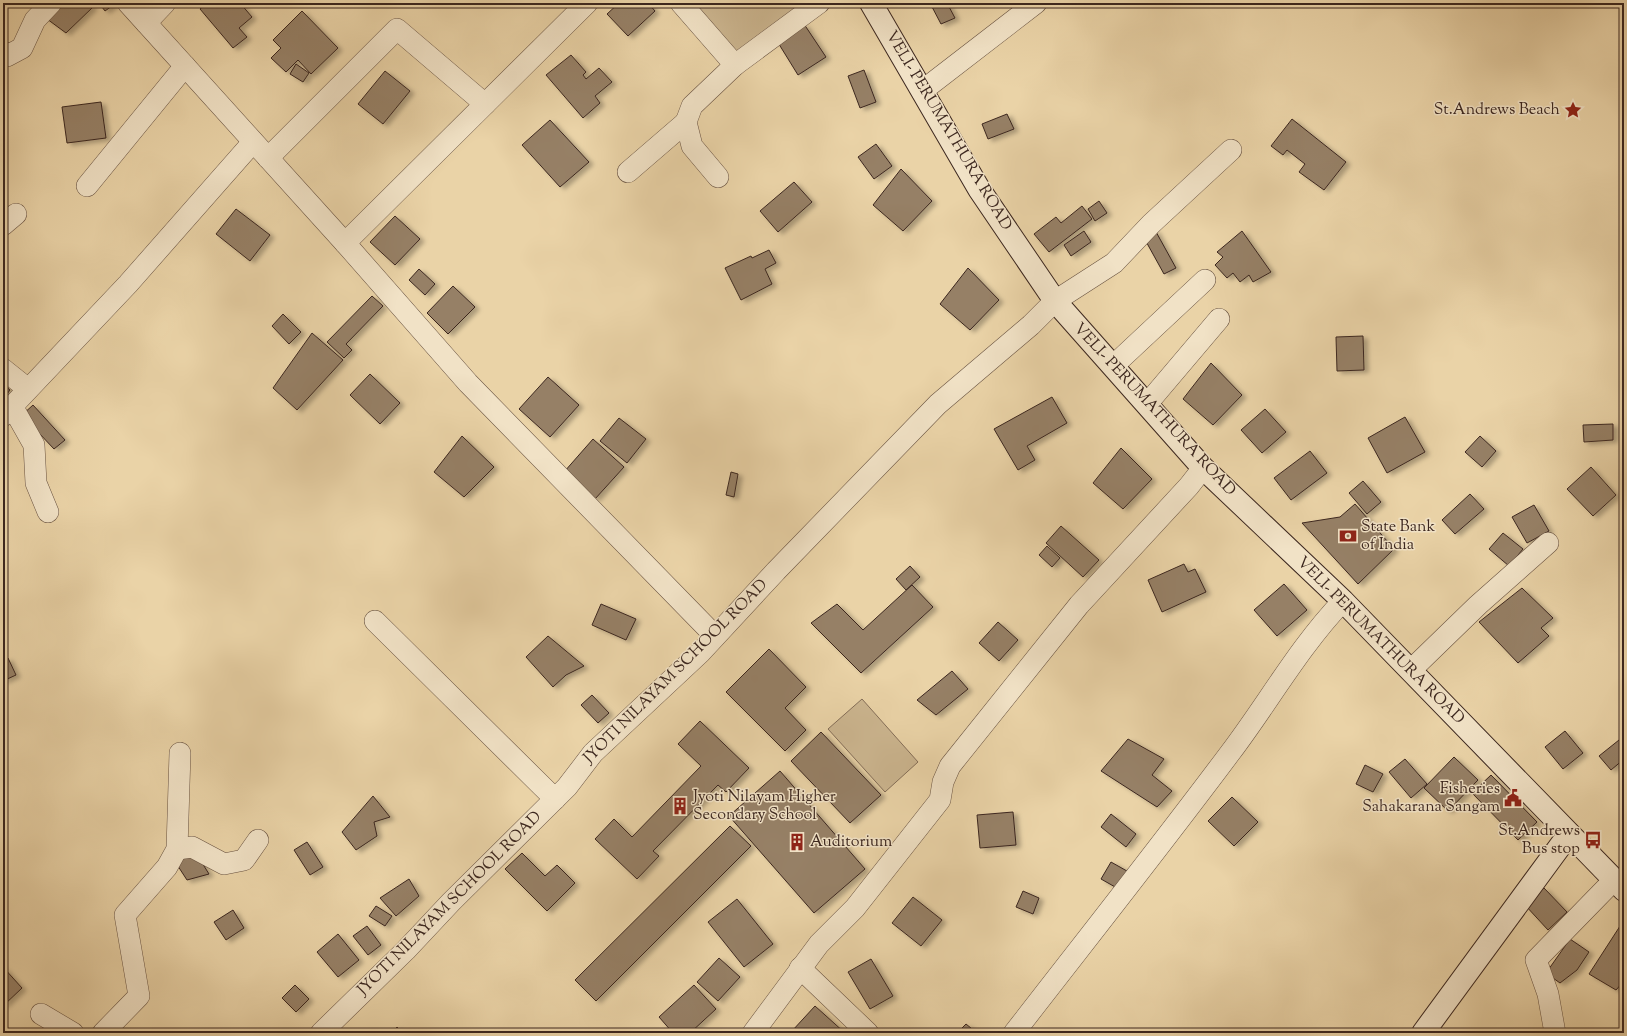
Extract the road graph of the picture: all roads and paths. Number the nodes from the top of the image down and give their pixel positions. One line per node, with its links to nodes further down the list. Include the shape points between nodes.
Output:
1 (51, 3): 10 (street, via 35,20 22,48 7,56)
2 (128, 3): 9 (street)
3 (165, 3): 9 (street)
4 (587, 3): 14 (street)
5 (681, 3): 11 (street)
6 (819, 3): 11 (street)
7 (871, 3): 13 (main road, VELI- PERUMATHURA ROAD)
8 (1036, 3): 13 (street)
9 (146, 23): 12 (street)
10 (3, 52)
11 (735, 65): 15 (street, via 692,106)
12 (185, 66): 16 (street); 21 (street)
13 (922, 91): 24 (main road, VELI- PERUMATHURA ROAD, via 979,189)
14 (485, 104): 18 (street, via 397,29); 22 (street)
15 (686, 122): 19 (street); 20 (street, via 692,146)
16 (253, 142): 18 (street); 28 (street, via 128,284)
17 (1231, 150): 24 (street, JYOTI NILAYAM SCHOOL ROAD, via 1114,262)
18 (268, 158): 22 (street)
19 (628, 172)
20 (718, 177)
21 (87, 186)
22 (345, 243): 36 (street, via 468,383)
23 (1205, 280): 26 (street)
24 (1055, 301): 26 (main road, VELI- PERUMATHURA ROAD); 36 (street, JYOTI NILAYAM SCHOOL ROAD, via 1031,325 938,404)
25 (1219, 319): 29 (street)
26 (1113, 366): 29 (main road, VELI- PERUMATHURA ROAD)
27 (3, 369): 28 (street)
28 (28, 389): 30 (street)
29 (1147, 404): 31 (main road, VELI- PERUMATHURA ROAD)
30 (8, 411): 32 (street, via 34,445 36,483)
31 (1203, 468): 34 (main road, VELI- PERUMATHURA ROAD); 44 (street, via 1079,605 950,766 943,782 940,800 855,908 819,944)
32 (48, 512)
33 (1548, 543): 37 (street, via 1478,605)
34 (1343, 601): 37 (main road, VELI- PERUMATHURA ROAD); 51 (street, via 1308,641 1186,812)
35 (375, 622): 39 (street)
36 (715, 636): 39 (street, JYOTI NILAYAM SCHOOL ROAD, via 593,753)
37 (1411, 670): 40 (main road, VELI- PERUMATHURA ROAD)
38 (180, 752): 42 (street)
39 (555, 799): 48 (street, JYOTI NILAYAM SCHOOL ROAD)
40 (1569, 834): 43 (main road, VELI- PERUMATHURA ROAD); 52 (main road)
41 (258, 840): 42 (street, via 244,860 224,864 192,847)
42 (177, 849): 47 (street, via 167,867 125,915 139,996)
43 (1619, 885): 53 (street, via 1536,960 1548,994)
44 (800, 968): 49 (street); 50 (street)
45 (41, 1014): 46 (street)
46 (73, 1033)
47 (103, 1033)
48 (321, 1033)
49 (753, 1033)
50 (868, 1033)
51 (1014, 1033)
52 (1424, 1033)
53 (1555, 1033)

